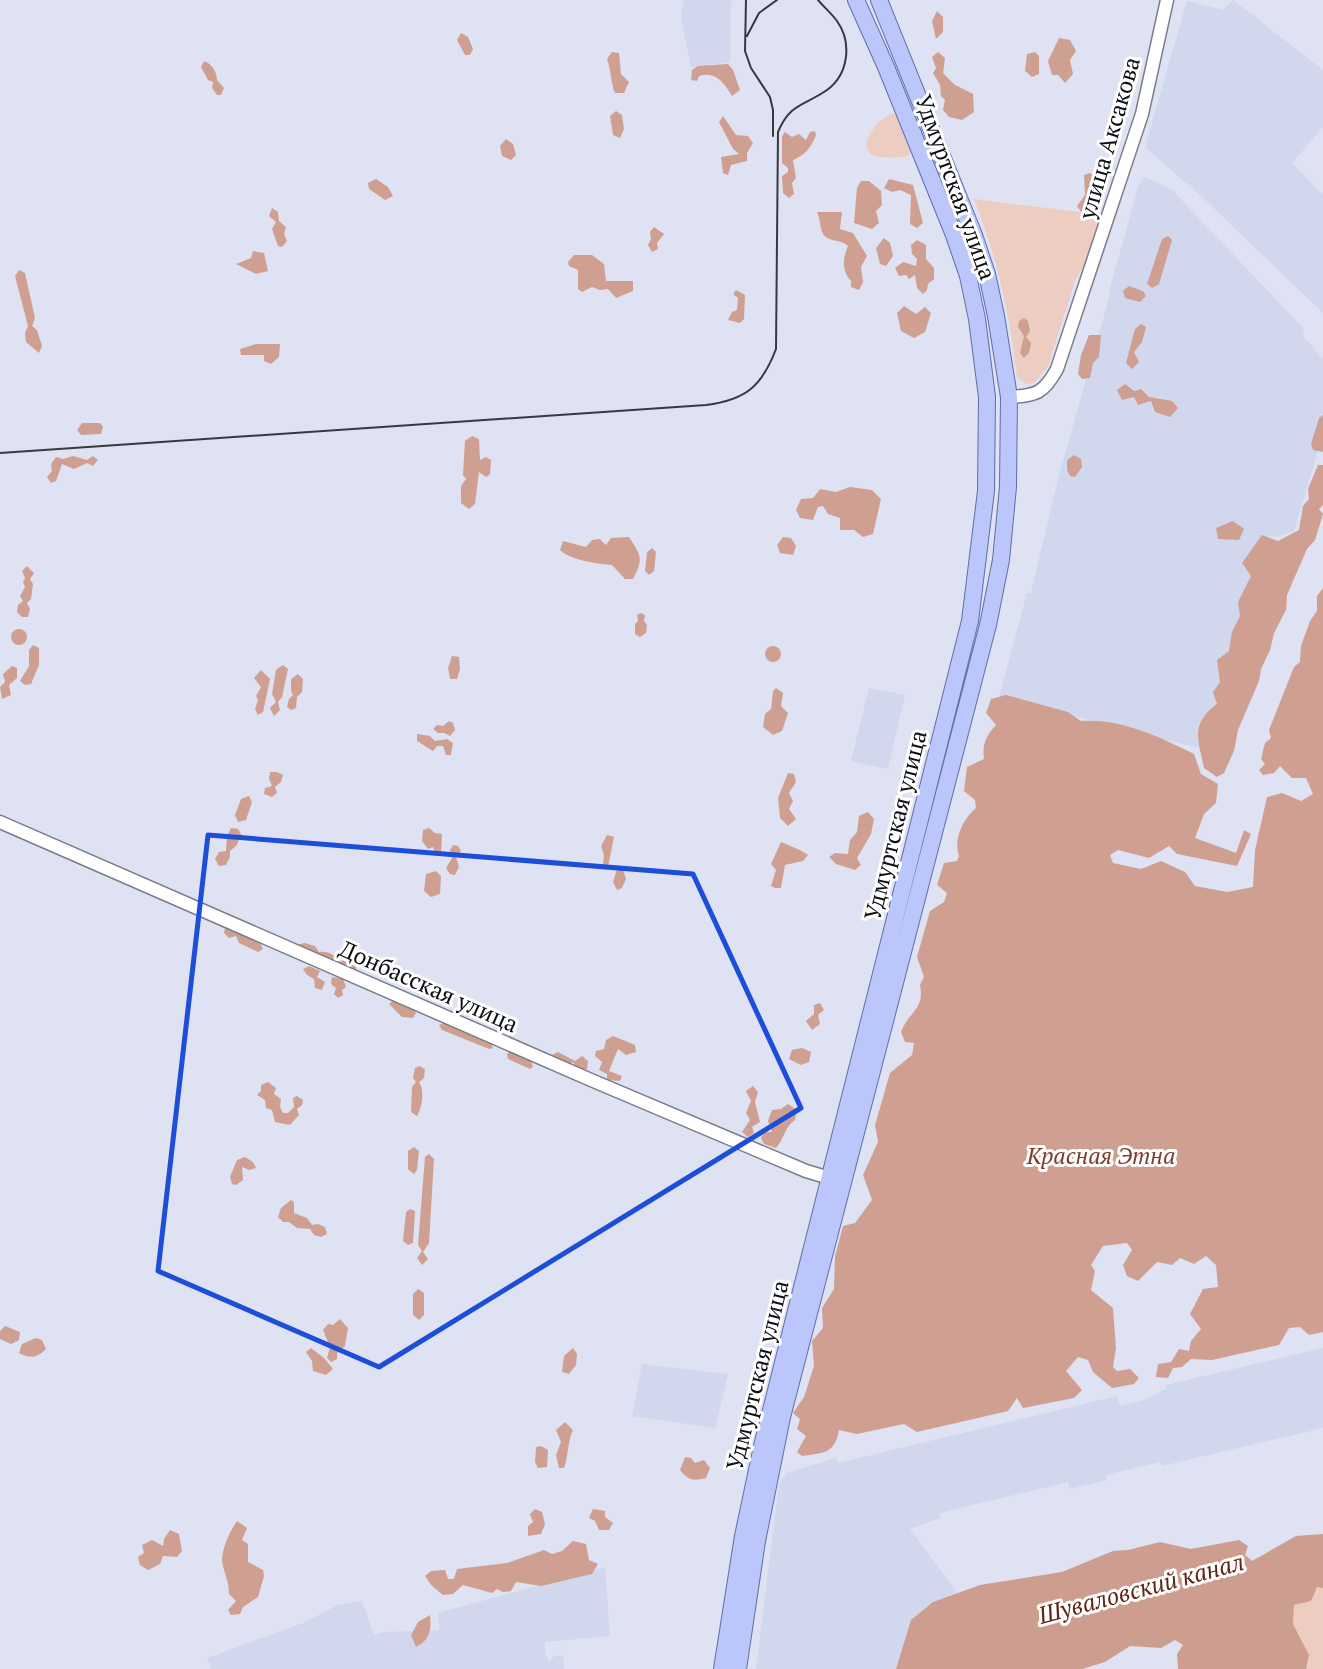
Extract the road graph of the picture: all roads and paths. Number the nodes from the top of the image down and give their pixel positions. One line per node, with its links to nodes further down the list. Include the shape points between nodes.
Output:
1 (856, 0): 4 (main road, Удмуртская улица, via 968,276)
2 (879, 0): 5 (main road, Удмуртская улица, via 987,274)
3 (1167, 0): 5 (street, улица Аксакова, via 1142,114 1058,369 1041,392)
4 (988, 397): 5 (main road); 7 (main road, Удмуртская улица, via 986,491 970,621)
5 (1009, 397): 7 (main road, Удмуртская улица, via 1008,487 988,625)
6 (0, 822): 7 (street, Донбасская улица, via 591,1080)
7 (836, 1180): 8 (main road, Удмуртская улица, via 766,1428); 9 (main road, Удмуртская улица, via 770,1470)
8 (722, 1669)
9 (738, 1669)

